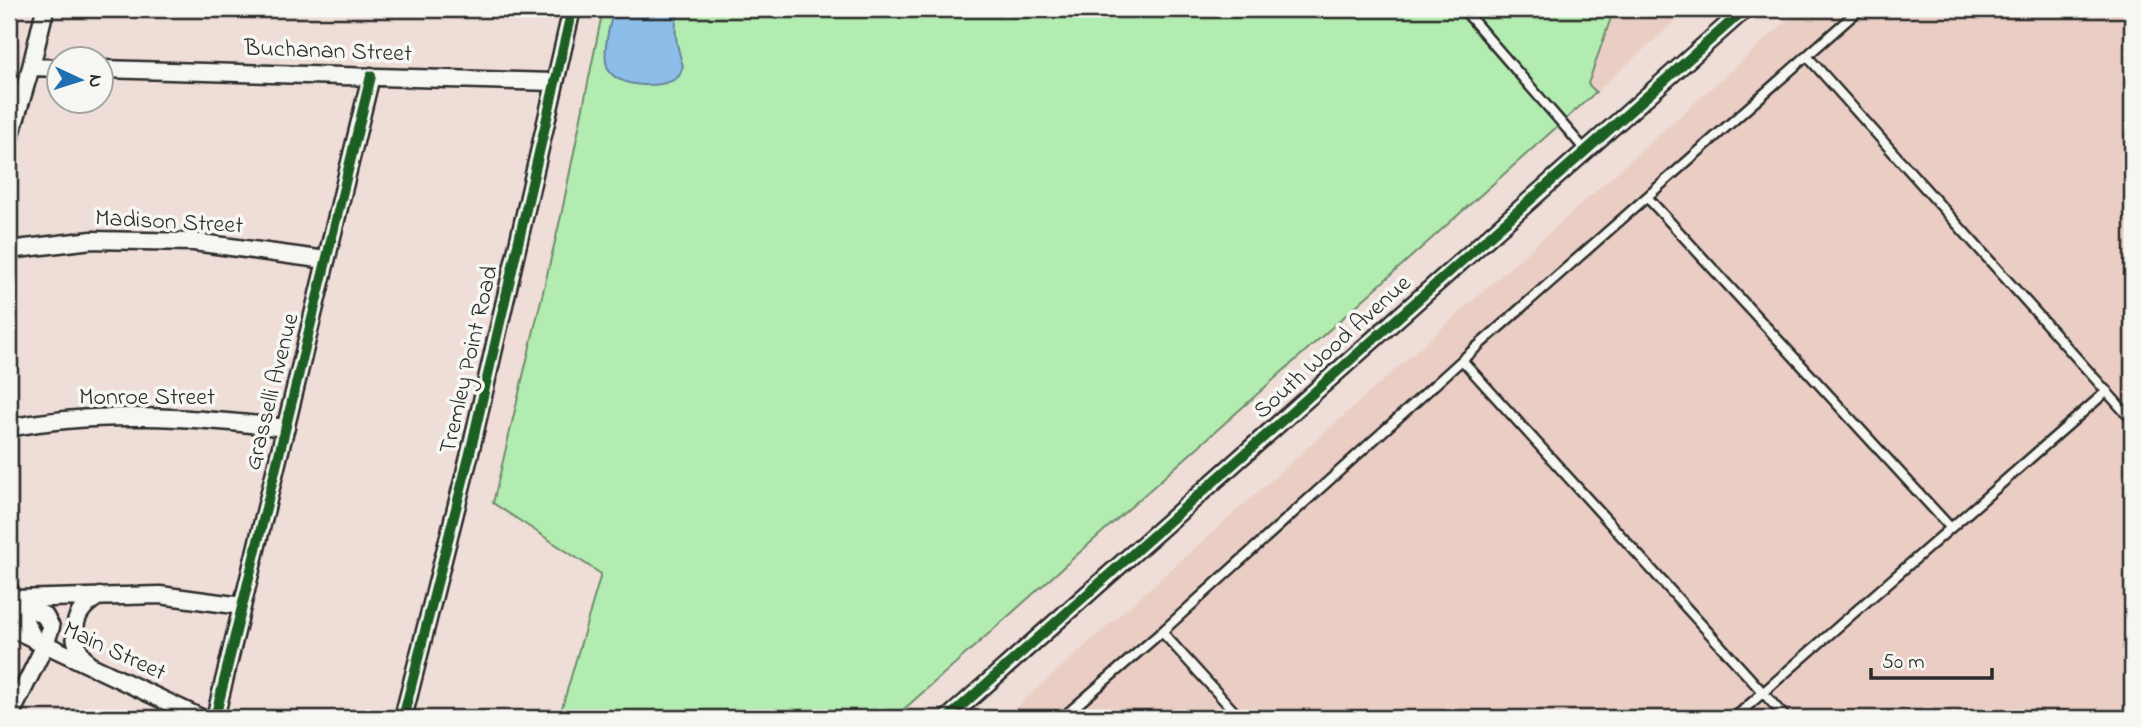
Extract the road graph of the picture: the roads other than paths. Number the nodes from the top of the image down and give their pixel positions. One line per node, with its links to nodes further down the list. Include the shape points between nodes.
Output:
1 (45, 9): 7 (street)
2 (572, 9): 11 (street, Tremley Point Road)
3 (1463, 9): 13 (lane)
4 (1745, 9): 13 (street, South Wood Avenue)
5 (1860, 9): 6 (lane)
6 (1807, 56): 14 (lane); 18 (lane)
7 (31, 67): 8 (street); 12 (street)
8 (46, 68)
9 (116, 69): 10 (street, Buchanan Street)
10 (371, 76): 11 (street, Buchanan Street); 16 (street, Grasselli Avenue)
11 (554, 82): 34 (street, Tremley Point Road, via 470,453)
12 (9, 141)
13 (1586, 151): 35 (street, South Wood Avenue)
14 (1647, 197): 17 (lane); 22 (lane)
15 (9, 250): 16 (street, Madison Street, via 92,240 194,242)
16 (326, 260): 21 (street, Grasselli Avenue)
17 (1462, 360): 27 (lane); 30 (lane)
18 (2107, 391): 19 (lane); 22 (lane)
19 (2132, 420)
20 (9, 428): 21 (street, Monroe Street, via 118,415)
21 (286, 428): 25 (street, Grasselli Avenue)
22 (1950, 527): 30 (lane)
23 (11, 594): 24 (street); 28 (street)
24 (102, 595): 25 (street, via 160,595); 29 (street, via 85,605 74,633 78,653)
25 (242, 606): 33 (street, Grasselli Avenue)
26 (9, 627): 28 (street, Main Street)
27 (1162, 632): 36 (lane); 37 (lane)
28 (40, 643): 29 (street, Main Street); 31 (street)
29 (89, 666): 32 (street, Main Street)
30 (1763, 692): 38 (lane); 39 (lane)
31 (9, 718)
32 (201, 718)
33 (215, 718)
34 (403, 718)
35 (948, 718)
36 (1062, 718)
37 (1240, 718)
38 (1734, 718)
39 (1786, 718)

